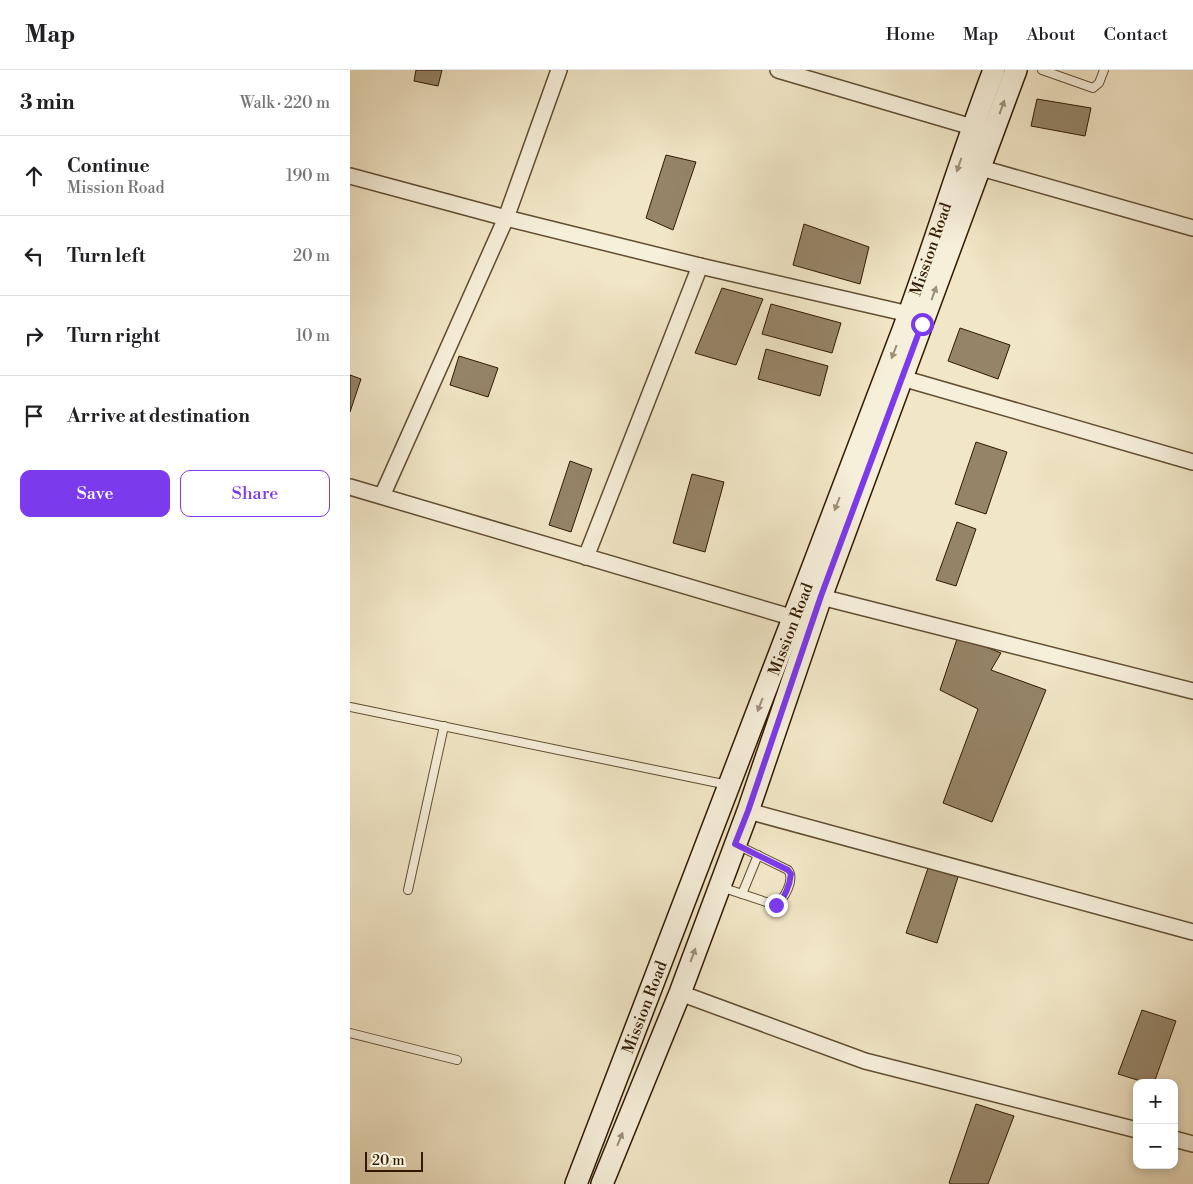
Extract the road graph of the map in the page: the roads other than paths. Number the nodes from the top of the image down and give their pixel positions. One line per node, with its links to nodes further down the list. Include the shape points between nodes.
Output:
1 (558, 70): 10 (street)
2 (778, 70): 7 (street)
3 (994, 70): 7 (street, Mission Road)
4 (1016, 70): 8 (street, Mission Road, one-way to 4)
5 (1104, 70): 6 (lane, via 1099,83 1093,88)
6 (1047, 71)
7 (972, 127): 13 (street, Mission Road, one-way to 13)
8 (980, 168): 11 (street); 14 (street, Mission Road, one-way to 8)
9 (350, 176): 10 (street)
10 (506, 218): 12 (street); 17 (street)
11 (1193, 228)
12 (700, 266): 13 (street); 18 (street)
13 (909, 314): 20 (street, Mission Road, one-way to 20)
14 (902, 378): 15 (street); 19 (street, Mission Road)
15 (1193, 462)
16 (350, 487): 17 (street)
17 (382, 496): 18 (street)
18 (586, 557): 20 (street)
19 (821, 596): 21 (street); 25 (street, Mission Road)
20 (794, 618): 24 (street, Mission Road, one-way to 24)
21 (1193, 692)
22 (350, 707): 23 (lane)
23 (444, 726): 24 (lane); 29 (lane)
24 (728, 785): 38 (street, Mission Road)
25 (748, 811): 26 (street, Mission Road); 31 (street)
26 (735, 844): 27 (lane); 28 (street, Mission Road)
27 (758, 855): 30 (lane); 30 (lane, via 788,870 791,878 787,890 776,905)
28 (719, 886): 30 (lane); 32 (street, Mission Road, one-way to 28)
29 (408, 890)
30 (742, 894)
31 (1193, 932)
32 (680, 993): 35 (street, via 865,1061); 39 (street, Mission Road, one-way to 32)
33 (350, 1033): 34 (lane)
34 (457, 1060)
35 (1133, 1129)
36 (1178, 1141): 37 (street)
37 (1193, 1144)
38 (576, 1184)
39 (602, 1184)

